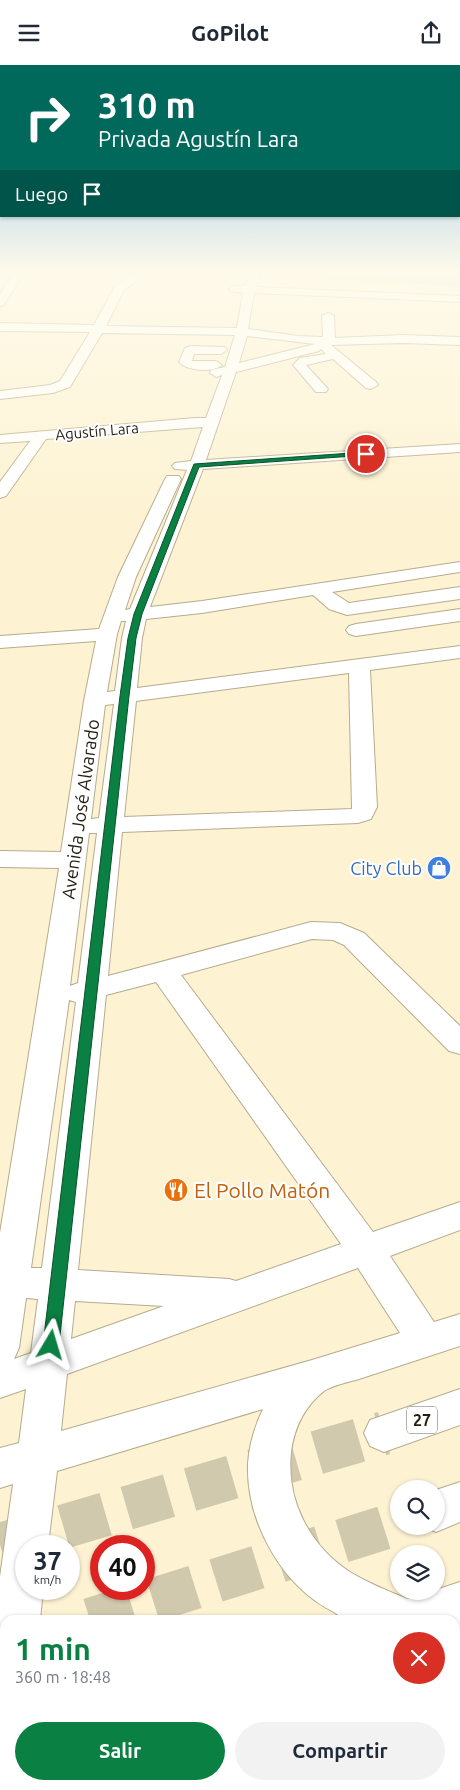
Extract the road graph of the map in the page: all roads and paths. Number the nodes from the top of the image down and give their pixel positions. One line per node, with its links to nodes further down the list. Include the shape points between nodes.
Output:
1 (83, 354): 6 (street, via 65,384 53,389)
2 (225, 354): 7 (street, Avenida José Alvarado)
3 (337, 356): 4 (street); 5 (street, via 299,365)
4 (371, 385)
5 (321, 389)
6 (0, 395)
7 (203, 423): 8 (street, Agustín Lara); 11 (street, Avenida José Alvarado)
8 (42, 435): 9 (street, Agustín Lara); 12 (street)
9 (0, 439)
10 (460, 447): 11 (street)
11 (188, 465): 17 (street, Avenida José Alvarado)
12 (0, 493)
13 (460, 567): 14 (street)
14 (316, 589): 15 (street, via 336,605 347,609); 17 (street)
15 (460, 593)
16 (460, 615): 18 (street)
17 (119, 621): 19 (street); 22 (street, Avenida José Alvarado, via 132,638); 23 (street, Avenida José Alvarado)
18 (356, 630)
19 (0, 642)
20 (458, 657): 21 (street)
21 (359, 666): 22 (street); 25 (street, via 365,807 362,814)
22 (124, 696): 23 (street); 25 (street, Avenida José Alvarado)
23 (95, 701): 24 (street, Avenida José Alvarado)
24 (78, 826): 25 (street); 27 (street, Avenida José Alvarado)
25 (110, 826): 30 (street, Avenida José Alvarado)
26 (0, 859): 27 (street)
27 (72, 868): 28 (street); 31 (street, Avenida José Alvarado)
28 (0, 877)
29 (162, 970): 30 (street); 32 (street, via 312,931 340,932 354,939); 34 (street)
30 (92, 990): 31 (street); 36 (street, Avenida José Alvarado)
31 (54, 999): 35 (street, Avenida José Alvarado)
32 (460, 1044)
33 (460, 1216): 34 (street)
34 (366, 1250): 37 (street); 38 (street)
35 (11, 1282): 36 (street); 39 (street, Avenida José Alvarado)
36 (58, 1286): 37 (street); 40 (street, Avenida José Alvarado)
37 (241, 1295): 40 (street)
38 (443, 1336): 41 (street)
39 (0, 1348)
40 (49, 1364): 42 (street); 45 (street, Avenida José Alvarado)
41 (312, 1377): 45 (street); 50 (street, via 293,1395 279,1418 271,1443 268,1470 272,1498 282,1529 301,1558 326,1582 357,1601)
42 (0, 1381)
43 (460, 1407): 44 (street, 27)
44 (384, 1433)
45 (18, 1463): 49 (street, Avenida José Alvarado)
46 (460, 1502): 47 (street)
47 (445, 1508)
48 (460, 1605): 51 (street)
49 (16, 1615)
50 (392, 1615)
51 (428, 1615)

